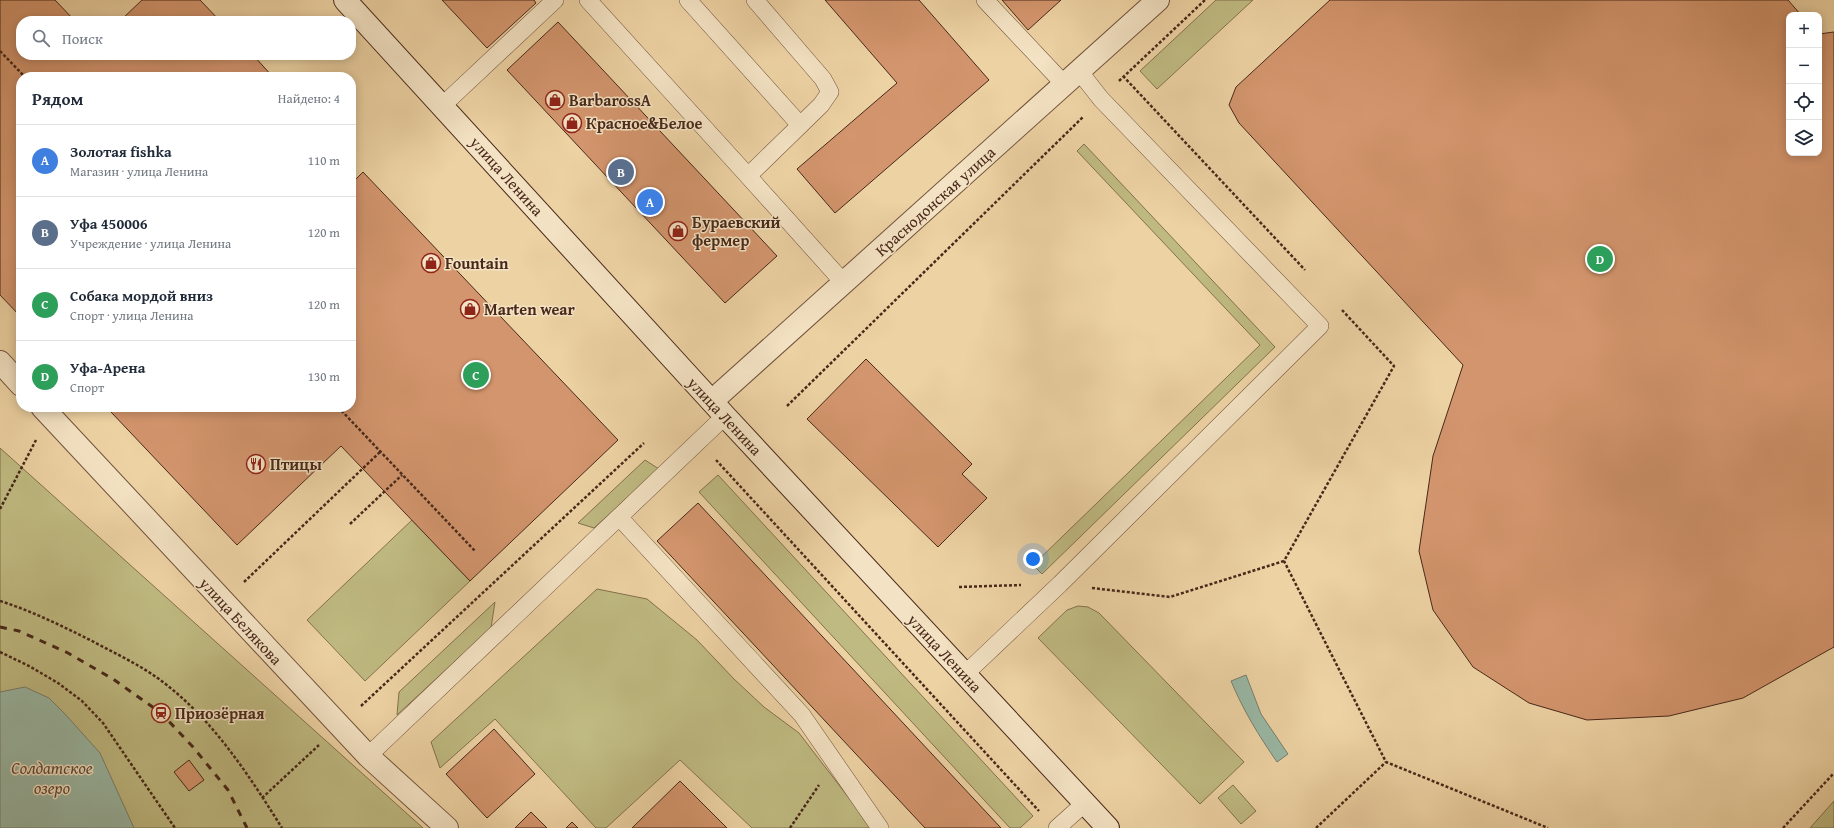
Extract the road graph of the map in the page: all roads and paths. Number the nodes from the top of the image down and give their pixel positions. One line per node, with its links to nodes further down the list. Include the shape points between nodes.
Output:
1 (345, 0): 14 (street, улица Ленина)
2 (555, 0): 14 (lane)
3 (588, 0): 16 (lane)
4 (688, 0): 15 (lane)
5 (755, 0): 15 (lane, via 823,79 830,92 822,105)
6 (986, 0): 12 (lane)
7 (1158, 0): 12 (street, Краснодонская улица)
8 (1205, 0): 11 (path)
9 (0, 51): 10 (path)
10 (20, 72)
11 (1123, 76): 13 (path); 17 (path)
12 (1072, 78): 13 (lane); 18 (street, Краснодонская улица)
13 (1101, 99): 22 (path); 37 (lane, via 1320,326)
14 (442, 106): 23 (street, улица Ленина)
15 (800, 126): 16 (lane)
16 (748, 176): 18 (lane)
17 (1308, 273)
18 (844, 283): 23 (street, Краснодонская улица)
19 (1340, 308): 35 (path, via 1394,366)
20 (0, 362): 21 (street)
21 (16, 380)
22 (787, 406)
23 (718, 409): 27 (lane); 41 (street, улица Ленина)
24 (45, 412): 31 (path)
25 (46, 412): 42 (street, улица Белякова)
26 (343, 412): 29 (path)
27 (698, 441): 32 (lane); 49 (path)
28 (644, 443): 42 (path)
29 (380, 452): 30 (path); 36 (path)
30 (402, 475): 33 (path); 34 (path)
31 (0, 509)
32 (619, 517): 43 (lane); 44 (lane, via 802,715)
33 (350, 524)
34 (475, 552)
35 (1284, 561): 37 (path, via 1170,597); 45 (path)
36 (258, 568)
37 (1060, 584): 38 (path); 41 (lane)
38 (959, 587)
39 (0, 601): 47 (path, via 44,617 144,669 168,686 232,752)
40 (0, 652): 50 (path, via 30,666 82,701 103,723)
41 (964, 674): 48 (street, улица Ленина)
42 (340, 726): 43 (street, улица Белякова); 47 (path)
43 (368, 756): 52 (street, улица Белякова)
44 (834, 762): 53 (path); 54 (lane)
45 (1386, 762): 57 (path); 58 (path)
46 (1834, 773): 59 (path)
47 (262, 798): 51 (path)
48 (1085, 803): 55 (lane); 56 (street, улица Ленина)
49 (1041, 814)
50 (175, 828)
51 (282, 828)
52 (447, 828)
53 (790, 828)
54 (880, 828)
55 (1058, 828)
56 (1108, 828)
57 (1316, 828)
58 (1548, 828)
59 (1783, 828)

